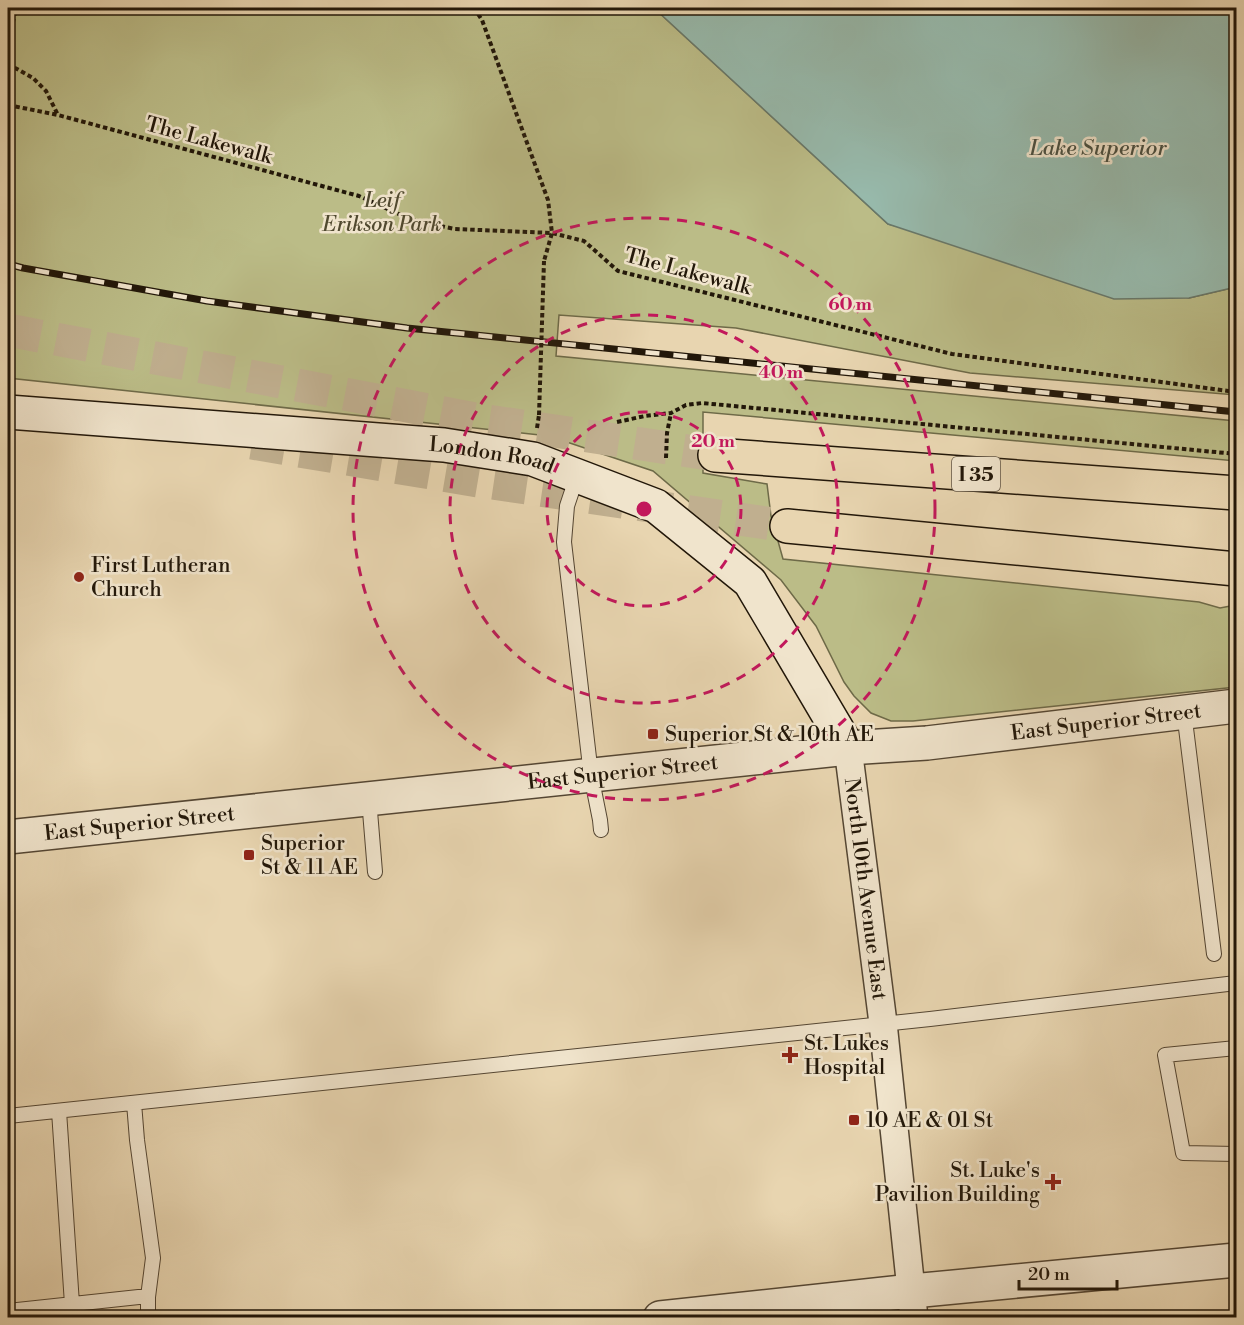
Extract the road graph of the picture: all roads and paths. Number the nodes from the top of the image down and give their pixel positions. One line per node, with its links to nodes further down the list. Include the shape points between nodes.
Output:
1 (16, 8): 3 (path)
2 (474, 8): 7 (path, via 482,20 548,200)
3 (8, 45)
4 (8, 64): 6 (path, via 33,78)
5 (8, 105): 6 (path, The Lakewalk)
6 (58, 115): 7 (path, The Lakewalk, via 359,196 412,220 455,229)
7 (552, 233): 8 (path, The Lakewalk, via 584,242 618,271 952,354); 11 (path, bridge, via 544,261)
8 (1236, 392)
9 (8, 412): 16 (street, London Road, via 444,445 533,459)
10 (671, 413): 12 (path); 13 (path, via 686,405 702,403); 15 (path)
11 (539, 415)
12 (617, 422)
13 (1236, 454)
14 (715, 455): 17 (highway, I 35)
15 (666, 458)
16 (578, 476): 22 (street, London Road, via 656,506 750,582); 23 (lane, via 567,506 564,542)
17 (1236, 493)
18 (787, 526): 19 (highway)
19 (1236, 569)
20 (1236, 706): 21 (street, East Superior Street)
21 (1184, 712): 22 (street, East Superior Street, via 927,743); 28 (lane)
22 (848, 748): 23 (street, East Superior Street); 30 (street, North 10th Avenue East)
23 (591, 775): 24 (street, East Superior Street); 25 (lane)
24 (369, 799): 26 (street, East Superior Street); 27 (lane)
25 (601, 830)
26 (8, 837)
27 (375, 872)
28 (1214, 954)
29 (1236, 983): 30 (lane)
30 (883, 1023): 32 (lane); 39 (street, North 10th Avenue East)
31 (1236, 1048): 35 (lane, via 1165,1056 1184,1153)
32 (134, 1103): 33 (lane); 37 (lane, via 153,1258)
33 (59, 1111): 34 (lane); 38 (lane)
34 (8, 1116)
35 (1236, 1154)
36 (1236, 1260): 39 (street)
37 (148, 1296): 38 (lane); 41 (lane)
38 (72, 1304): 40 (lane)
39 (913, 1304): 42 (street)
40 (8, 1311)
41 (148, 1317)
42 (662, 1317)

